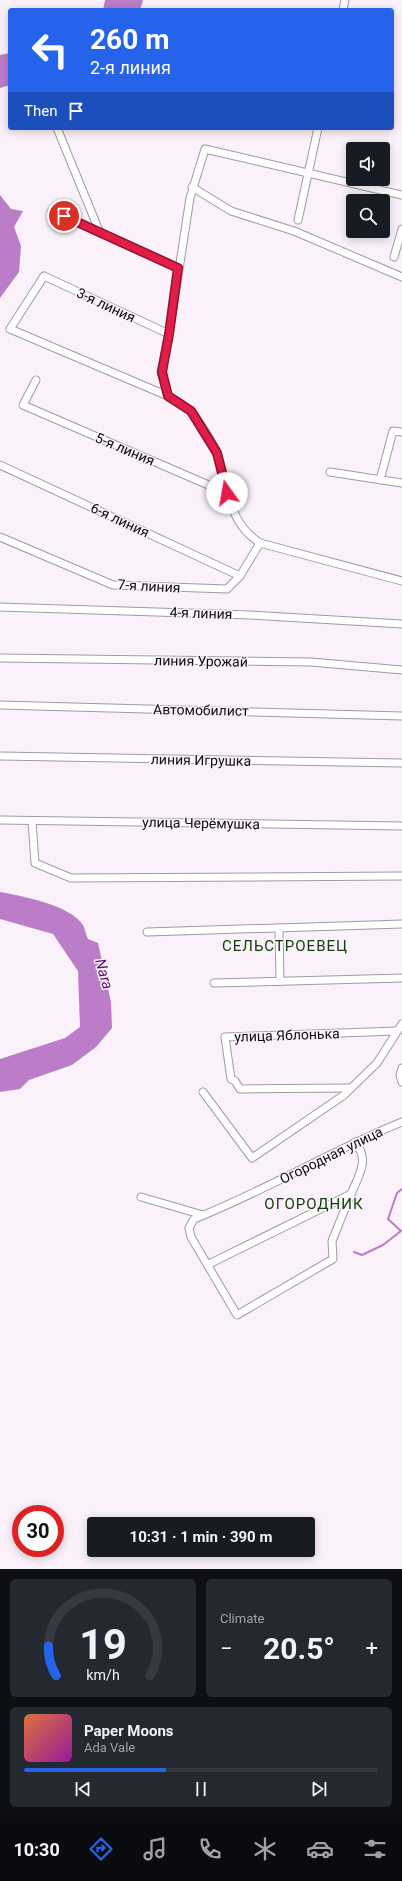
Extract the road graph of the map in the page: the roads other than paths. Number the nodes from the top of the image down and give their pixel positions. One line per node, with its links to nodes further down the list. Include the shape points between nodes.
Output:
1 (58, 130): 9 (street)
2 (318, 130): 3 (street)
3 (309, 174): 4 (street, via 205,148); 5 (street); 7 (street)
4 (192, 187): 11 (street); 12 (street, via 231,211 294,231)
5 (402, 194)
6 (52, 211): 9 (street)
7 (298, 220)
8 (402, 229): 10 (street)
9 (100, 233): 11 (street)
10 (394, 257)
11 (178, 268): 13 (street)
12 (402, 277)
13 (169, 334): 15 (street, via 162,372); 15 (street, 3-я линия, via 44,276 10,329)
14 (36, 380): 21 (street, 5-я линия, via 23,405)
15 (168, 396): 21 (street, via 191,411 217,453)
16 (402, 432): 19 (street, via 393,431)
17 (0, 465): 24 (street, 6-я линия)
18 (330, 472): 19 (street)
19 (380, 480): 20 (street)
20 (402, 483)
21 (227, 493): 23 (street, via 240,524)
22 (0, 537): 24 (street, 7-я линия, via 112,585 227,589)
23 (260, 543): 24 (street, 7-я линия); 25 (street)
24 (240, 576)
25 (402, 581)
26 (0, 607): 27 (street, 4-я линия, via 250,615)
27 (402, 624)
28 (0, 658): 29 (street, линия Урожай, via 311,662)
29 (402, 670)
30 (0, 705): 31 (street, Автомобилист)
31 (402, 716)
32 (0, 756): 33 (street, линия Игрушка)
33 (402, 764)
34 (0, 820): 35 (street, улица Черёмушка)
35 (32, 821): 36 (street, улица Черёмушка); 37 (street, via 35,863 71,878)
36 (402, 826)
37 (402, 876)
38 (402, 924): 39 (street)
39 (279, 928): 40 (street); 42 (street)
40 (148, 932)
41 (402, 978): 42 (street)
42 (280, 981): 43 (street)
43 (214, 984)
44 (402, 1024): 45 (street)
45 (397, 1032): 48 (street, via 377,1063); 48 (street, улица Яблонька, via 225,1037 231,1079 240,1089)
46 (402, 1068): 47 (street)
47 (402, 1082)
48 (351, 1088): 49 (street, via 252,1158)
49 (203, 1092)
50 (402, 1122): 51 (street, Огородная улица)
51 (355, 1142): 52 (street, via 362,1151 363,1162); 54 (street, Огородная улица, via 224,1208)
52 (351, 1194): 55 (street); 55 (street, Огородная улица, via 332,1241 333,1259 237,1315)
53 (141, 1197): 54 (street)
54 (203, 1215): 55 (street, Огородная улица, via 194,1219 190,1228 191,1237)
55 (209, 1264)

